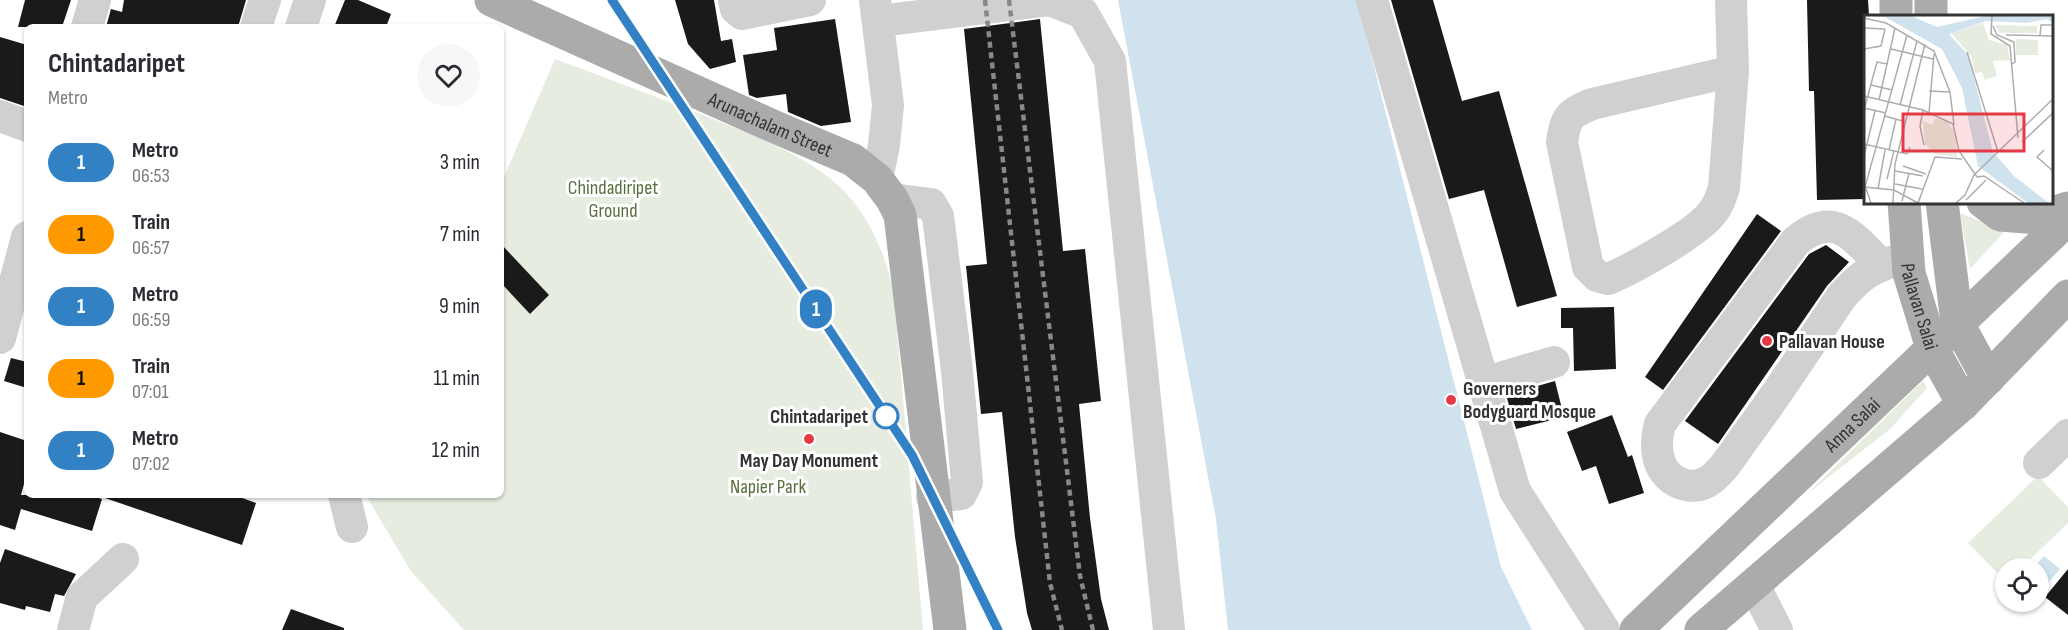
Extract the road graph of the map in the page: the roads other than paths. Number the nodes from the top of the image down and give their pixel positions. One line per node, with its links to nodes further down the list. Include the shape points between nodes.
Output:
1 (95, 0): 11 (street)
2 (265, 0): 12 (street)
3 (310, 0): 13 (street)
4 (491, 0): 17 (main road, Arunachalam Street, via 853,160)
5 (734, 0): 6 (street, via 742,14)
6 (810, 0)
7 (1050, 0): 10 (street); 41 (street, via 1083,13 1110,61)
8 (1372, 0): 31 (street)
9 (1731, 0): 14 (street)
10 (877, 11): 17 (street, via 888,105 885,145)
11 (88, 24)
12 (257, 24)
13 (302, 24)
14 (1733, 71): 14 (street, via 1592,104 1572,113 1564,126 1562,142 1588,267 1597,276 1608,279 1624,273 1712,215 1725,188)
15 (0, 116): 16 (street)
16 (24, 125)
17 (890, 197): 40 (main road)
18 (1904, 204): 24 (main road, Pallavan Salai)
19 (1942, 204): 26 (main road, Pallavan Salai)
20 (1986, 204): 21 (main road, via 2000,215 2037,218)
21 (2068, 208)
22 (2068, 219): 26 (main road, Anna Salai)
23 (24, 248): 27 (street)
24 (1894, 261): 24 (street, via 1872,268 1842,296 1722,468 1707,482 1697,485 1673,480 1662,468 1657,450 1660,424 1796,241 1808,231 1829,225 1841,228); 28 (main road, Pallavan Salai, via 1909,273)
25 (2068, 296): 30 (main road)
26 (1957, 322): 28 (main road, Anna Salai); 30 (main road, Pallavan Salai)
27 (0, 338)
28 (1932, 348): 32 (main road, Pallavan Salai); 43 (main road, Anna Salai)
29 (1554, 362): 31 (street)
30 (1988, 379): 32 (main road)
31 (1483, 383): 42 (street, via 1515,491)
32 (1963, 404): 38 (main road)
33 (2068, 435): 34 (street)
34 (2039, 463)
35 (345, 498): 36 (street)
36 (352, 527)
37 (123, 559): 39 (street, via 82,597)
38 (1754, 585): 44 (main road); 45 (street)
39 (73, 630)
40 (950, 630)
41 (1169, 630)
42 (1604, 630)
43 (1636, 630)
44 (1701, 630)
45 (1777, 630)

